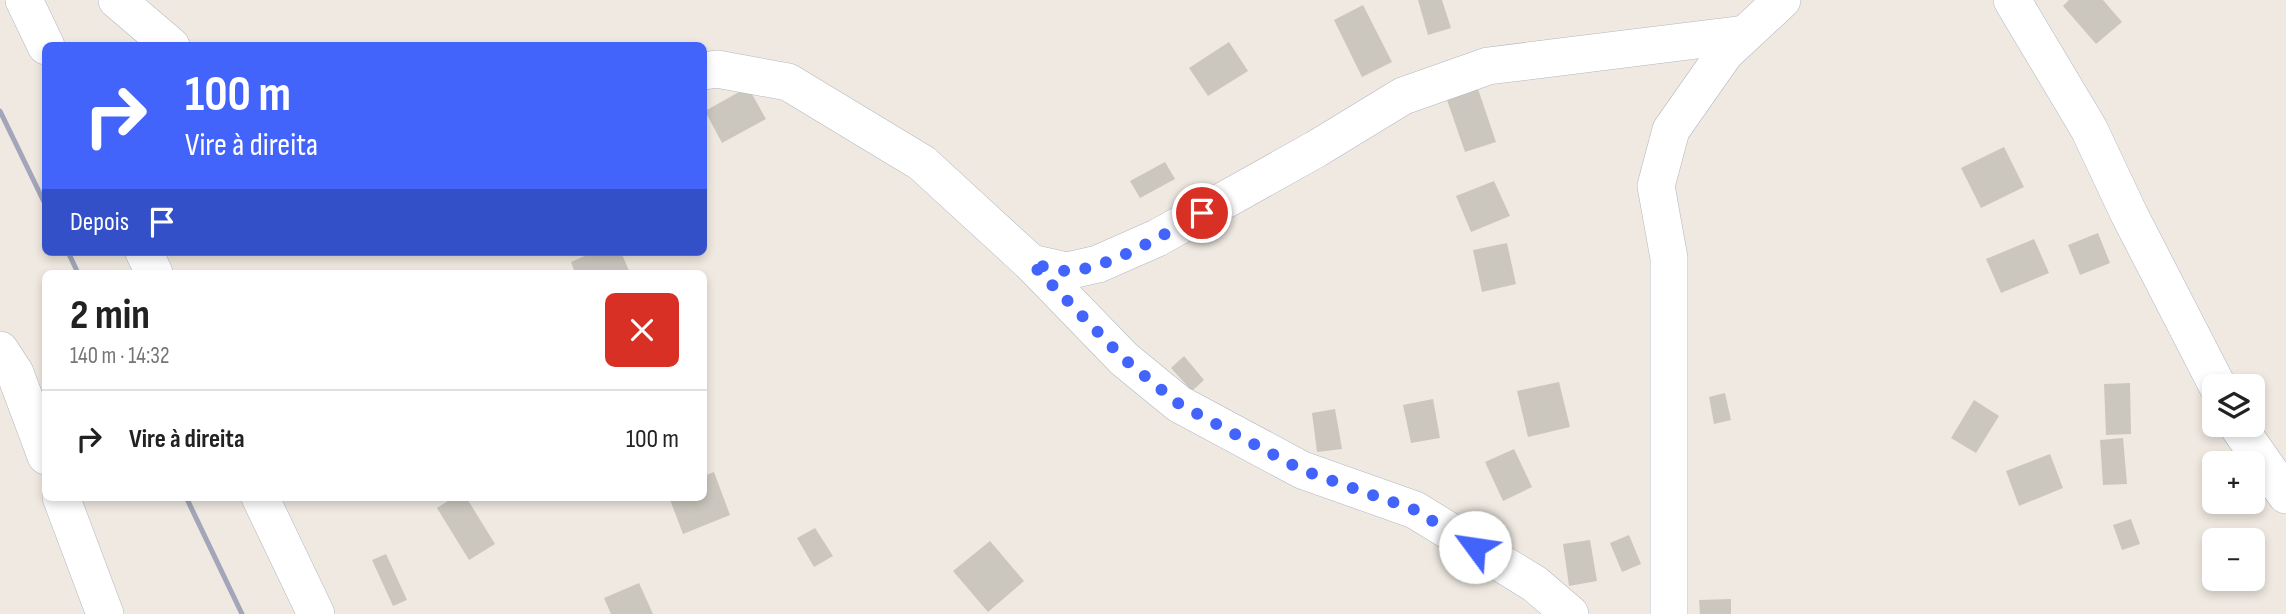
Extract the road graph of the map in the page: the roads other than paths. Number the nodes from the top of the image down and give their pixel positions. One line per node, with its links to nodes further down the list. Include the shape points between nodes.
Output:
1 (24, 0): 6 (street)
2 (117, 0): 7 (street)
3 (1782, 0): 5 (street)
4 (2012, 0): 11 (street, via 2089,129)
5 (1745, 34): 9 (street, via 1488,65 1403,96 1157,239 1098,264 1067,271); 20 (street, via 1725,53 1671,130 1656,186 1669,258)
6 (44, 42)
7 (166, 42)
8 (707, 70): 9 (street, via 717,68 788,82 922,163)
9 (1031, 263): 19 (street, via 1124,359 1179,404 1302,470 1415,510 1535,584)
10 (0, 350): 13 (street, via 15,373)
11 (2211, 374)
12 (2245, 437): 14 (street)
13 (42, 445)
14 (2286, 495)
15 (62, 501): 17 (street)
16 (262, 501): 18 (street)
17 (104, 614)
18 (316, 614)
19 (1570, 614)
20 (1669, 614)

